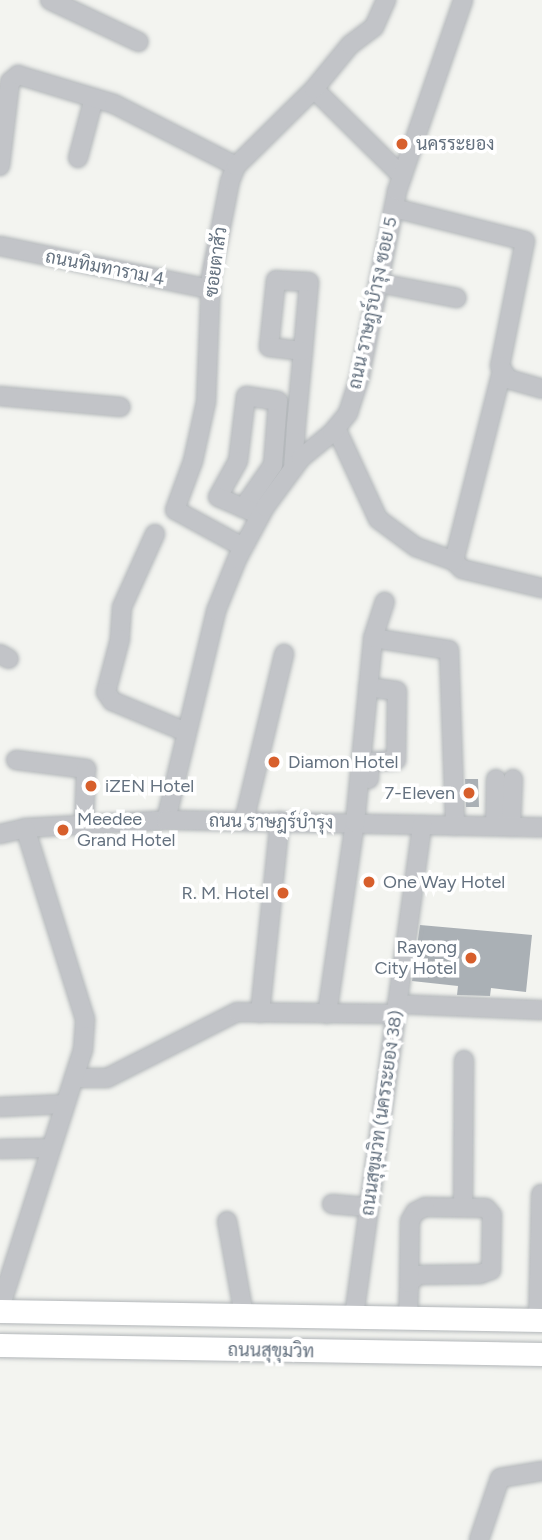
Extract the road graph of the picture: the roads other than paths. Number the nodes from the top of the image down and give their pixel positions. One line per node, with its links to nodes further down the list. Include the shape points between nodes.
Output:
1 (50, 0): 4 (street)
2 (386, 0): 6 (street, via 381,18 350,45)
3 (463, 0): 11 (street, ถนน ราษฎร์บำรุง ซอย 5)
4 (71, 4): 5 (street)
5 (139, 42)
6 (314, 89): 10 (street); 11 (street)
7 (94, 98): 8 (street); 9 (street, via 14,77); 10 (street, via 130,111)
8 (78, 158)
9 (0, 166)
10 (236, 166): 16 (street, ซอยตาสัว)
11 (402, 176): 12 (street, ถนน ราษฎร์บำรุง ซอย 5)
12 (394, 208): 13 (street); 15 (street, ถนน ราษฎร์บำรุง ซอย 5)
13 (533, 243): 19 (street)
14 (0, 246): 16 (street, ถนนทิมทาราม 4)
15 (379, 283): 17 (street); 23 (street, ถนน ราษฎร์บำรุง ซอย 5, via 360,375 348,413)
16 (210, 289): 28 (street, ซอยตาสัว, via 206,402 193,461 175,510)
17 (457, 298)
18 (303, 351): 24 (street)
19 (502, 371): 20 (street, via 508,379); 29 (street)
20 (542, 389)
21 (0, 396): 22 (street)
22 (120, 407)
23 (334, 431): 24 (street, ถนน ราษฎร์บำรุง ซอย 5); 29 (street, via 378,519 416,547)
24 (297, 463): 26 (street, ถนน ราษฎร์บำรุง ซอย 5)
25 (243, 508): 25 (street, via 274,465 278,401 246,396 238,461 218,497); 26 (street)
26 (260, 515): 28 (street, ถนน ราษฎร์บำรุง ซอย 5)
27 (155, 534): 35 (street, via 122,607 120,639 106,692 112,701)
28 (243, 547): 35 (street, ถนน ราษฎร์บำรุง ซอย 5, via 216,611)
29 (454, 561): 30 (street, via 462,569)
30 (542, 588)
31 (385, 602): 32 (street)
32 (373, 638): 34 (street); 44 (street, via 449,650)
33 (284, 654): 39 (street)
34 (368, 687): 42 (street); 42 (street, via 397,691 396,760 369,762)
35 (186, 732): 38 (street, ถนน ราษฎร์บำรุง ซอย 5)
36 (16, 760): 41 (street, via 86,769)
37 (504, 779): 45 (street)
38 (166, 820): 39 (street, ถนน ราษฎร์บำรุง); 41 (street, ถนน ราษฎร์บำรุง)
39 (244, 821): 40 (street, ถนน ราษฎร์บำรุง)
40 (280, 821): 42 (street, ถนน ราษฎร์บำรุง); 51 (street)
41 (84, 824): 47 (street, ถนน ราษฎร์บำรุง)
42 (362, 824): 43 (street, ถนน ราษฎร์บำรุง); 52 (street)
43 (422, 825): 44 (street, ถนน ราษฎร์บำรุง); 50 (street, ถนนสุขุมวิท (นครระยอง 38))
44 (454, 826): 45 (street, ถนน ราษฎร์บำรุง)
45 (503, 826): 46 (street, ถนน ราษฎร์บำรุง)
46 (542, 827)
47 (25, 828): 48 (street, ถนน ราษฎร์บำรุง); 54 (street, via 85,1019 83,1050)
48 (0, 834)
49 (542, 1006): 50 (street, via 445,995 443,1002 448,1006)
50 (396, 1009): 52 (street); 62 (street, ถนนสุขุมวิท (นครระยอง 38))
51 (260, 1013): 52 (street); 54 (street, via 237,1012 107,1078)
52 (327, 1014)
53 (464, 1060): 61 (street)
54 (74, 1077): 55 (street)
55 (65, 1104): 56 (street); 57 (street)
56 (0, 1107)
57 (51, 1148): 58 (street); 66 (street)
58 (0, 1149)
59 (541, 1194): 64 (street)
60 (332, 1204): 62 (street)
61 (463, 1206): 65 (street, via 425,1207 415,1212 410,1221); 65 (street, via 486,1208 492,1215 491,1269 480,1275 418,1275)
62 (369, 1207): 68 (street, ถนนสุขุมวิท (นครระยอง 38))
63 (227, 1221): 67 (street)
64 (540, 1275): 70 (street)
65 (409, 1283): 69 (street)
66 (0, 1309): 67 (main road, ถนนสุขุมวิท)
67 (244, 1315): 68 (main road, ถนนสุขุมวิท)
68 (354, 1316): 69 (main road, ถนนสุขุมวิท)
69 (408, 1318): 70 (main road, ถนนสุขุมวิท)
70 (540, 1320)
71 (0, 1345): 72 (main road, ถนนสุขุมวิท)
72 (542, 1354)
73 (542, 1471): 74 (street, via 500,1478)
74 (479, 1540)

